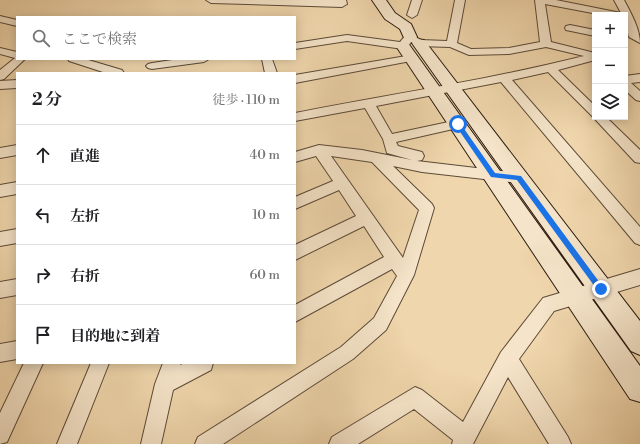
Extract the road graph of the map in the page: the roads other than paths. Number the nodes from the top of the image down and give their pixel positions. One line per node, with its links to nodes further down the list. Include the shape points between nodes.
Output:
1 (211, 0): 2 (street)
2 (242, 0): 3 (street, via 342,4)
3 (340, 0)
4 (379, 0): 21 (street, via 390,16 406,27)
5 (417, 0): 11 (street)
6 (460, 0): 18 (street)
7 (540, 0): 9 (street); 19 (street)
8 (619, 0): 10 (street)
9 (603, 12)
10 (623, 12)
11 (412, 16)
12 (0, 19): 13 (street)
13 (16, 23)
14 (570, 28): 16 (street)
15 (628, 29): 17 (street)
16 (592, 32)
17 (631, 39)
18 (452, 44): 19 (street, via 469,52 509,52); 21 (street)
19 (546, 44): 24 (street)
20 (296, 46): 21 (street, via 347,38)
21 (411, 46): 38 (street); 43 (street)
22 (0, 51): 23 (street)
23 (16, 54)
24 (592, 55)
25 (592, 57): 31 (street)
26 (19, 60): 35 (street)
27 (76, 60): 32 (street)
28 (192, 60): 30 (street)
29 (266, 60): 34 (street)
30 (154, 63): 33 (street)
31 (552, 69): 36 (street); 46 (street)
32 (115, 72)
33 (143, 72)
34 (271, 72)
35 (0, 76)
36 (504, 78): 43 (street); 66 (street)
37 (640, 78): 39 (street)
38 (296, 79)
39 (628, 80)
40 (16, 84): 41 (street)
41 (0, 85)
42 (628, 87): 44 (street)
43 (443, 90): 45 (street); 49 (street); 59 (street)
44 (640, 97)
45 (368, 102): 47 (street); 50 (street)
46 (592, 110)
47 (296, 117)
48 (602, 120): 56 (street)
49 (458, 124): 50 (street); 58 (street)
50 (388, 140): 57 (street, via 392,150)
51 (16, 150): 53 (street)
52 (318, 150): 54 (street); 55 (street); 60 (street)
53 (0, 153)
54 (296, 157)
55 (376, 158): 58 (street); 70 (street, via 427,208)
56 (640, 158)
57 (446, 164)
58 (493, 176): 59 (street); 75 (street)
59 (518, 178): 73 (street)
60 (342, 183): 63 (street); 64 (street)
61 (16, 188): 62 (street)
62 (0, 191)
63 (296, 203)
64 (366, 218): 68 (street); 69 (street)
65 (16, 236): 67 (street)
66 (640, 238)
67 (0, 239)
68 (296, 253)
69 (395, 259): 70 (street); 76 (street)
70 (406, 275): 91 (street, via 380,324 347,353)
71 (640, 277): 73 (street)
72 (16, 287): 74 (street)
73 (601, 289): 75 (street); 77 (street)
74 (0, 290)
75 (577, 296): 80 (street, via 549,304); 86 (street)
76 (296, 313)
77 (640, 342)
78 (16, 350): 79 (street)
79 (0, 353)
80 (508, 359): 88 (street); 93 (street)
81 (34, 364): 87 (street)
82 (100, 364): 89 (street)
83 (172, 364): 85 (street)
84 (202, 364): 85 (street)
85 (165, 384): 90 (street)
86 (640, 389)
87 (1, 433)
88 (464, 441): 92 (street, via 415,397)
89 (67, 444)
90 (151, 444)
91 (205, 444)
92 (339, 444)
93 (561, 444)

